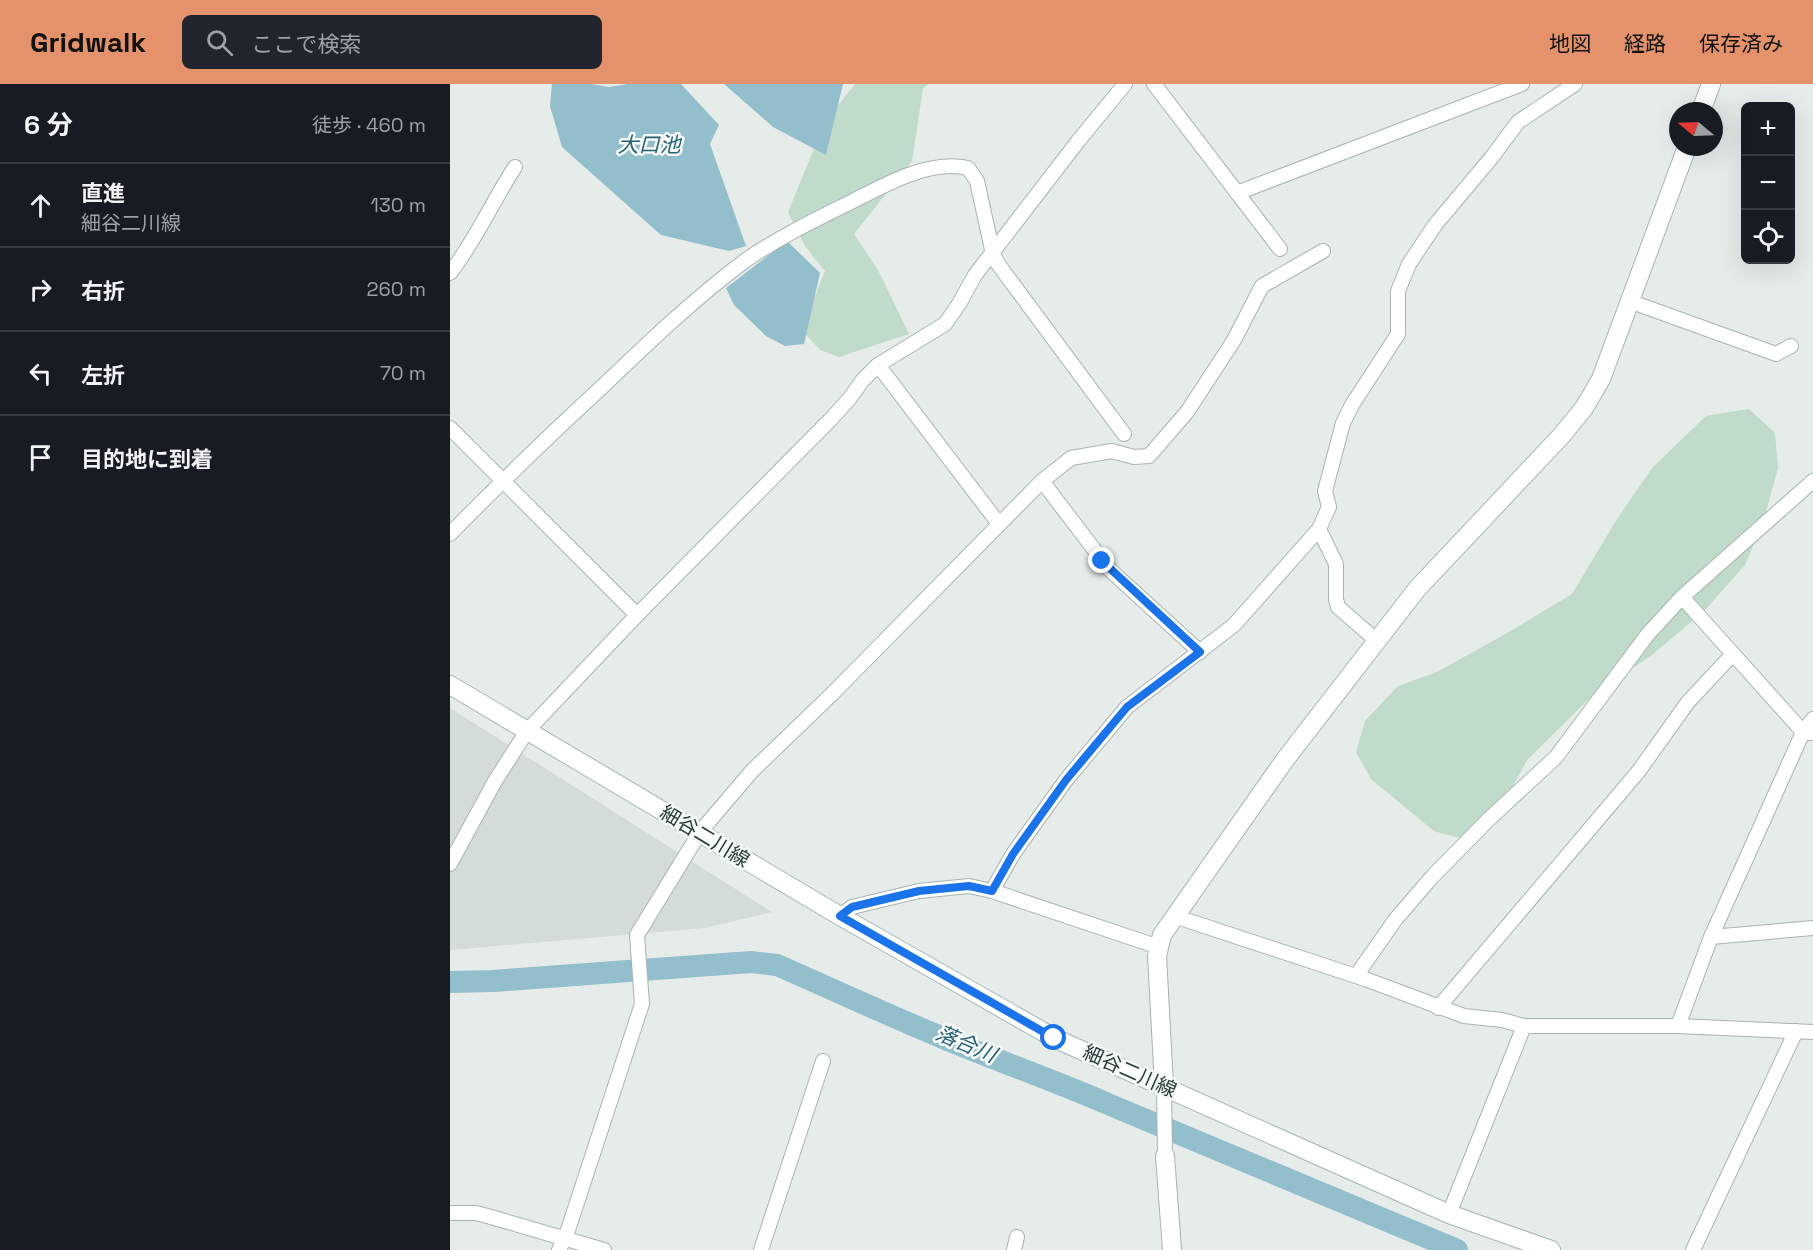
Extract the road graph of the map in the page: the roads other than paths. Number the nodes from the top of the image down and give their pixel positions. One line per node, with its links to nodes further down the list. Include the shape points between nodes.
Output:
1 (1125, 84): 12 (street)
2 (1154, 84): 9 (street)
3 (1522, 84): 9 (street)
4 (1575, 84): 23 (street, via 1518,122 1435,225 1409,264 1398,291 1398,334 1343,423 1325,491 1329,507)
5 (1711, 84): 6 (main road)
6 (1704, 102)
7 (1684, 156): 14 (main road)
8 (515, 167): 13 (street)
9 (1237, 193): 10 (street)
10 (1280, 249)
11 (1323, 251): 20 (street, via 1262,286 1234,340 1193,403 1149,456 1112,451 1071,458)
12 (993, 254): 16 (street, via 945,324); 18 (street); 19 (street, via 977,181 968,168 955,165 921,171 880,186 748,259 656,336)
13 (450, 273)
14 (1629, 301): 15 (street, via 1776,354); 27 (main road, via 1601,379 1584,408 1417,589)
15 (1791, 346)
16 (878, 366): 22 (street); 26 (street)
17 (450, 428): 19 (street)
18 (1124, 434)
19 (503, 480): 24 (street); 26 (street)
20 (1041, 481): 22 (street); 28 (street, via 1109,569)
21 (1813, 481): 25 (street)
22 (999, 524): 34 (street, via 752,771)
23 (1319, 529): 27 (street, via 1336,564 1338,607); 28 (street, via 1234,625)
24 (450, 534)
25 (1682, 597): 29 (street); 42 (street, via 1648,634 1556,757 1432,876)
26 (637, 615): 32 (street)
27 (1377, 641): 38 (main road, via 1284,761)
28 (1200, 652): 36 (street, via 1127,707 1066,780 1013,854)
29 (1733, 654): 33 (street); 43 (street, via 1688,702 1638,772)
30 (450, 685): 32 (main road, 細谷二川線)
31 (1813, 719): 33 (street)
32 (527, 731): 34 (main road, 細谷二川線); 35 (street)
33 (1808, 733): 40 (street)
34 (700, 832): 37 (main road, 細谷二川線); 53 (street, via 637,935 642,1004)
35 (450, 864)
36 (992, 891): 37 (street, via 969,886 919,891 852,907); 41 (street)
37 (840, 916): 49 (main road, 細谷二川線, via 1054,1038)
38 (1174, 916): 41 (main road); 42 (street)
39 (1813, 928): 40 (street)
40 (1711, 937): 45 (street)
41 (1159, 947): 49 (main road)
42 (1356, 976): 43 (street)
43 (1438, 1008): 44 (street)
44 (1524, 1026): 45 (street); 52 (street)
45 (1678, 1026): 46 (street)
46 (1796, 1031): 47 (street); 58 (street)
47 (1813, 1032)
48 (823, 1061): 55 (street)
49 (1164, 1094): 50 (street); 52 (main road, 細谷二川線)
50 (1165, 1156): 56 (main road)
51 (450, 1213): 53 (street, via 476,1213)
52 (1449, 1214): 57 (main road, 細谷二川線)
53 (561, 1244): 54 (street)
54 (604, 1250)
55 (761, 1250)
56 (1172, 1250)
57 (1551, 1250)
58 (1693, 1250)

